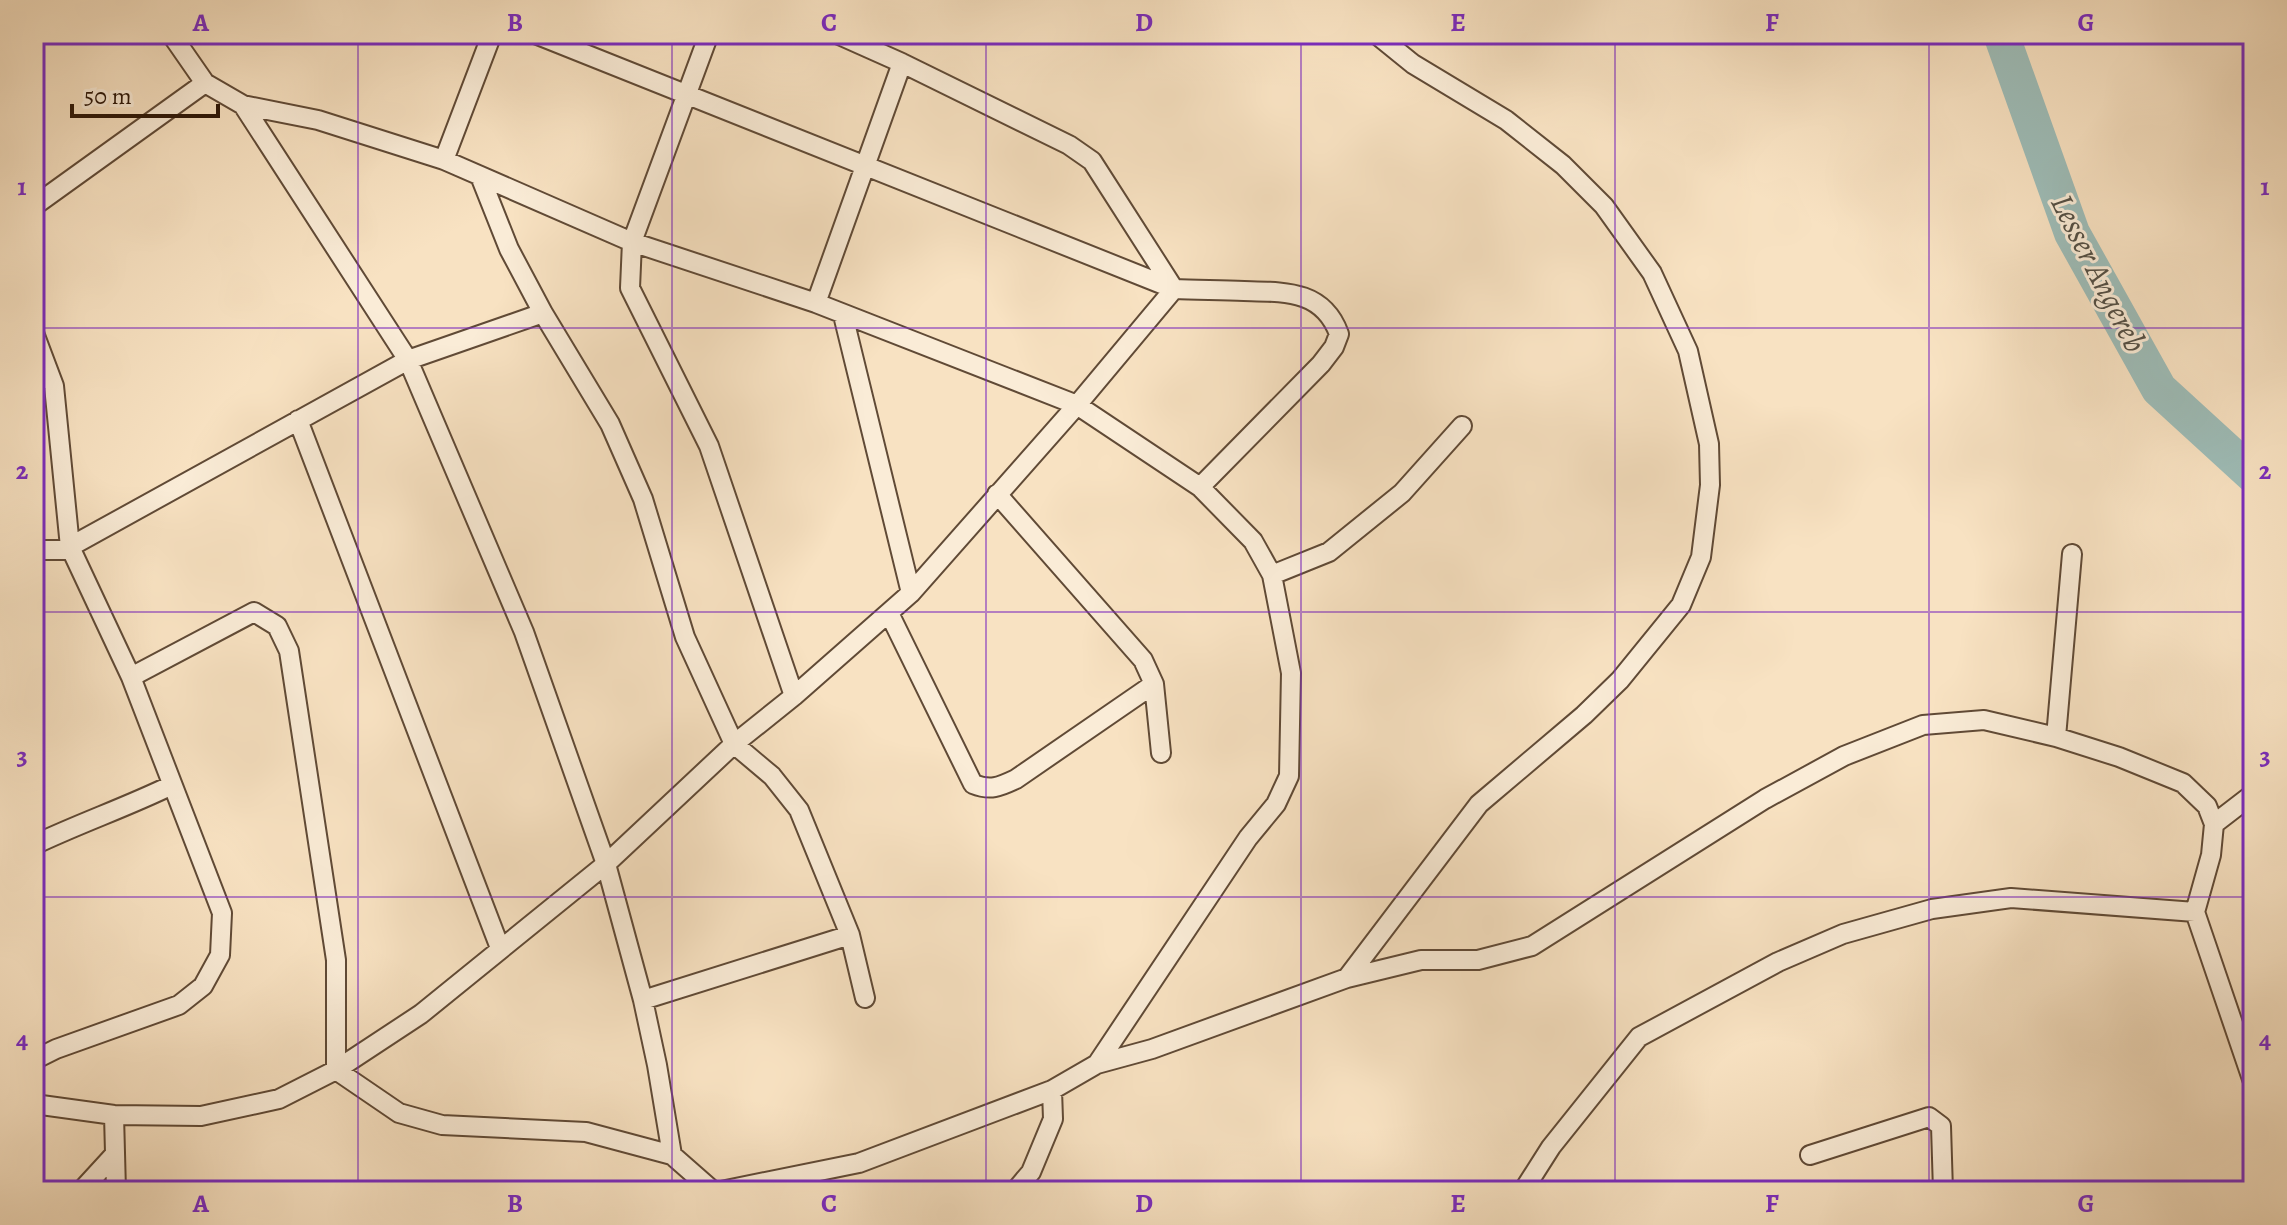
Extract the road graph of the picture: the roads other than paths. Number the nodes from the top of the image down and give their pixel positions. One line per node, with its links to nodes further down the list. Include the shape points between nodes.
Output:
1 (171, 34): 8 (street)
2 (492, 34): 11 (street)
3 (535, 34): 9 (street)
4 (709, 34): 9 (street)
5 (837, 34): 7 (street)
6 (1376, 34): 49 (street, via 1413,64 1506,120 1604,206 1652,273 1688,351 1709,444 1710,485 1701,557 1681,605 1620,680 1479,804)
7 (902, 63): 12 (street); 16 (street, via 1092,161)
8 (205, 83): 10 (street); 14 (street)
9 (686, 94): 12 (street); 15 (street)
10 (243, 105): 11 (street, via 318,120); 21 (street)
11 (444, 160): 13 (street)
12 (865, 166): 16 (street); 17 (street)
13 (480, 176): 15 (street); 18 (street, via 509,249)
14 (34, 206)
15 (632, 242): 17 (street); 37 (street, via 630,288 709,446)
16 (1174, 289): 24 (street); 27 (street, via 1287,292 1324,309 1339,334 1321,364)
17 (816, 303): 19 (street)
18 (543, 313): 21 (street); 39 (street, via 610,424 637,487 685,637)
19 (843, 315): 24 (street); 33 (street)
20 (34, 333): 22 (street)
21 (408, 360): 25 (street); 45 (street, via 524,632)
22 (54, 386): 23 (street); 29 (street)
23 (34, 387)
24 (1077, 405): 27 (street); 28 (street)
25 (298, 420): 29 (street); 48 (street)
26 (1462, 426): 32 (street, via 1402,493 1329,552)
27 (1200, 487): 32 (street, via 1253,541)
28 (997, 494): 33 (street); 36 (street, via 1143,660)
29 (70, 547): 30 (street); 35 (street)
30 (34, 550)
31 (2072, 554): 38 (street)
32 (1272, 575): 53 (street, via 1291,673 1289,776 1276,804)
33 (911, 593): 34 (street)
34 (889, 613): 36 (street, via 973,784 988,789 1016,779); 37 (street)
35 (131, 677): 41 (street); 54 (street, via 254,612 277,626 289,651 336,960)
36 (1154, 684): 40 (street)
37 (794, 696): 39 (street)
38 (2056, 737): 43 (street, via 2183,783 2207,806); 49 (street, via 1984,720 1923,725 1844,756 1765,799 1532,946 1478,960 1421,960)
39 (734, 744): 45 (street); 47 (street, via 772,776 799,810)
40 (1161, 753)
41 (172, 785): 44 (street); 52 (street, via 222,913 220,955 203,986 179,1005)
42 (2253, 794): 43 (street)
43 (2214, 824): 46 (street)
44 (34, 845)
45 (606, 864): 48 (street); 51 (street)
46 (2195, 912): 55 (street); 67 (street, via 2011,898 1932,909 1843,934 1764,969 1639,1037 1551,1147)
47 (850, 935): 50 (street); 51 (street)
48 (500, 948): 54 (street, via 421,1014)
49 (1347, 978): 53 (street)
50 (865, 998)
51 (643, 1000): 60 (street)
52 (34, 1060)
53 (1097, 1064): 56 (street)
54 (336, 1070): 58 (street, via 279,1099 201,1116); 60 (street, via 399,1113 442,1125 586,1132)
55 (2253, 1082)
56 (1052, 1090): 65 (street, via 859,1163); 66 (street, via 1053,1119 1031,1172)
57 (34, 1104): 58 (street)
58 (114, 1115): 59 (street)
59 (114, 1155): 62 (street); 63 (street)
60 (672, 1155): 64 (street)
61 (1810, 1155): 68 (street, via 1929,1117 1941,1126)
62 (81, 1191)
63 (116, 1191)
64 (713, 1191)
65 (721, 1191)
66 (1015, 1191)
67 (1523, 1191)
68 (1943, 1191)

